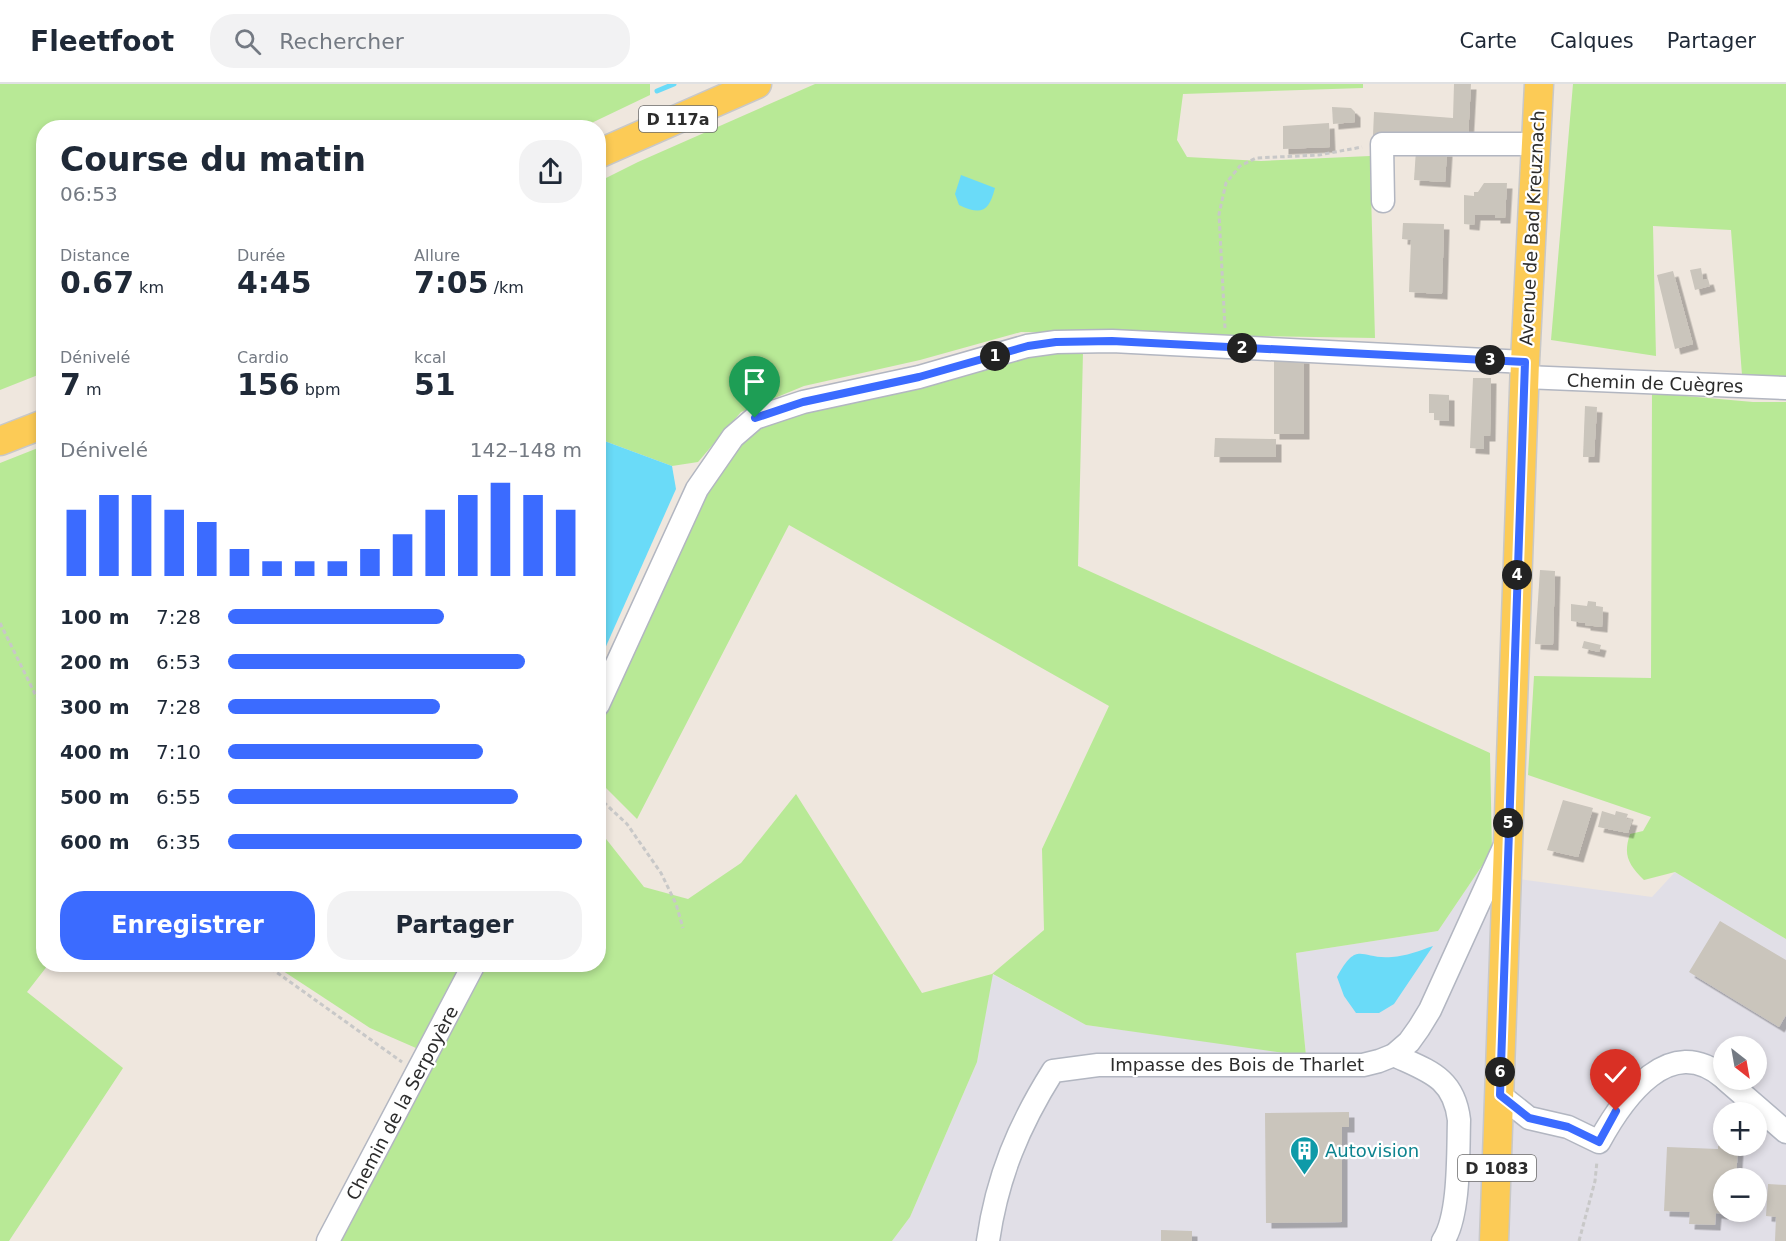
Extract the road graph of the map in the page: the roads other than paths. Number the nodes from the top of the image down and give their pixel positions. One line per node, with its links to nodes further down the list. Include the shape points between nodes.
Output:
1 (757, 84): 4 (main road, D 117a)
2 (1539, 84): 3 (main road, Avenue de Bad Kreuznach / D 1083)
3 (1536, 144): 5 (street, via 1382,144); 6 (main road, Avenue de Bad Kreuznach / D 1083)
4 (606, 150)
5 (1383, 201)
6 (1525, 369): 7 (street, Chemin de Cuègres); 10 (street, via 1226,347 1056,342 803,402 755,418 733,437 697,489); 11 (main road, Avenue de Bad Kreuznach / D 1083)
7 (1786, 388)
8 (36, 427): 9 (main road)
9 (0, 441)
10 (606, 688)
11 (1507, 839): 13 (street, Impasse des Bois de Tharlet, via 1430,1010 1409,1042); 16 (main road, D 1083)
12 (470, 972): 18 (street, Chemin de la Serpoyère)
13 (1394, 1054): 19 (street, Impasse des Bois de Tharlet, via 1363,1065 1098,1065 1053,1071 1009,1153 992,1208); 20 (street, via 1440,1078 1458,1107 1454,1211)
14 (1713, 1070): 16 (street, via 1694,1062 1670,1064 1629,1096 1599,1142 1568,1127 1529,1118)
15 (1738, 1090): 17 (street)
16 (1500, 1095): 21 (main road, D 1083)
17 (1786, 1132)
18 (328, 1241)
19 (988, 1241)
20 (1443, 1241)
21 (1494, 1241)

